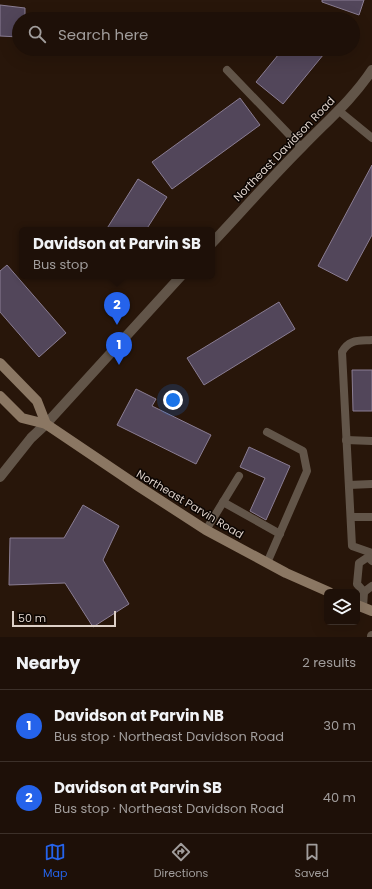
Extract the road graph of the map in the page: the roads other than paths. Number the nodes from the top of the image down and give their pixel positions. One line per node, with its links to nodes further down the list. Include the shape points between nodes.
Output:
1 (227, 70): 5 (lane)
2 (372, 70): 3 (street, Northeast Davidson Road)
3 (338, 110): 4 (lane); 5 (street, Northeast Davidson Road)
4 (372, 138)
5 (301, 147): 6 (street, Northeast Davidson Road)
6 (215, 240)
7 (178, 279): 11 (street)
8 (372, 340): 13 (lane, via 353,341 346,345 342,352)
9 (0, 363): 11 (main road, via 37,400)
10 (0, 396): 11 (main road, Northeast Parvin Road, via 22,418)
11 (46, 424): 16 (street, via 31,438); 22 (main road, Northeast Parvin Road)
12 (267, 432): 23 (lane, via 303,451 307,471)
13 (346, 440): 14 (lane); 18 (lane)
14 (372, 440)
15 (239, 476): 19 (lane)
16 (0, 477)
17 (372, 484): 18 (lane)
18 (349, 485): 20 (lane)
19 (223, 502): 22 (lane); 23 (lane)
20 (351, 517): 21 (lane); 24 (lane, via 352,546)
21 (372, 517)
22 (206, 530): 25 (main road, Northeast Parvin Road)
23 (280, 534): 25 (lane)
24 (370, 556): 28 (lane, via 359,563 357,584)
25 (267, 563): 27 (main road, Northeast Parvin Road)
26 (372, 586): 28 (lane)
27 (324, 590)
28 (364, 592): 29 (lane)
29 (364, 608)

